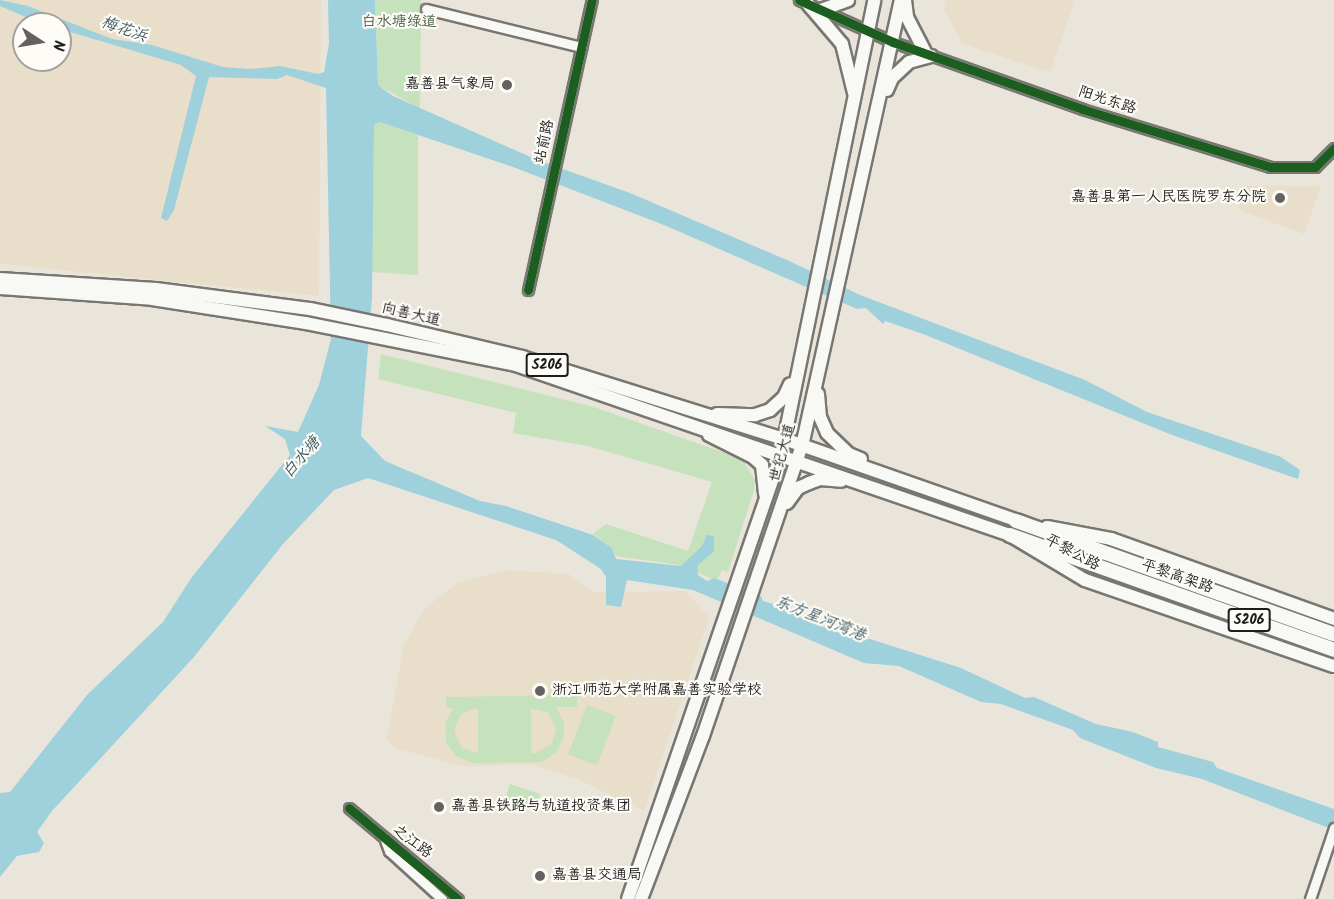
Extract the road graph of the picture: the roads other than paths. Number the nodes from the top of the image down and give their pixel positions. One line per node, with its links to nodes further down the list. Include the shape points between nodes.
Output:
1 (592, 0): 10 (street, 站前路)
2 (848, 0): 7 (main road)
3 (874, 0): 8 (main road, 世纪大道)
4 (903, 0): 9 (main road, 世纪大道); 11 (main road, via 907,17)
5 (804, 2): 7 (street, 阳光东路); 12 (main road, via 842,44)
6 (426, 9): 10 (street)
7 (821, 10): 8 (street, 阳光东路)
8 (868, 30): 9 (street, 阳光东路); 12 (main road, 世纪大道)
9 (893, 42): 11 (street, 阳光东路); 13 (main road, 世纪大道)
10 (581, 47): 17 (street, 站前路)
11 (928, 55): 13 (main road, via 909,62 892,78); 14 (street, 阳光东路, via 1082,109 1270,167 1315,167)
12 (855, 96): 18 (main road, 世纪大道)
13 (871, 145): 19 (main road, 世纪大道)
14 (1334, 148)
15 (0, 279): 20 (main road, 向善大道 / S206, via 156,289 309,309 522,357)
16 (0, 288): 21 (main road, 向善大道 / S206, via 152,299 306,323 516,365)
17 (528, 290)
18 (799, 366): 20 (main road, via 784,397 770,410 755,415); 22 (main road, 世纪大道)
19 (819, 371): 23 (main road, 世纪大道); 26 (main road, via 818,403 827,433 849,454 883,468)
20 (705, 414): 22 (main road, 向善大道 / S206)
21 (698, 427): 24 (main road, 向善大道 / S206); 28 (main road, via 762,465)
22 (784, 439): 23 (main road, 向善大道 / S206); 24 (main road, 世纪大道)
23 (802, 446): 25 (main road, 世纪大道); 26 (main road, 平黎公路 / S206)
24 (781, 455): 25 (main road, 向善大道 / S206); 28 (main road, 世纪大道)
25 (798, 461): 27 (main road, 平黎公路 / S206); 29 (main road, 世纪大道)
26 (899, 480): 30 (main road, 平黎公路 / S206)
27 (856, 481): 29 (main road, via 820,479 809,483 790,497); 31 (main road, 平黎公路 / S206)
28 (764, 506): 41 (main road, 世纪大道)
29 (780, 514): 42 (main road, 世纪大道)
30 (1016, 521): 32 (main road, 平黎公路, via 1111,539); 33 (highway, 平黎高架路 / S206)
31 (1010, 535): 34 (highway, 平黎高架路 / S206); 35 (main road, 平黎公路, via 1085,580)
32 (1334, 619)
33 (1334, 634)
34 (1334, 650)
35 (1334, 666)
36 (349, 808): 38 (street, 之江路)
37 (1334, 828): 43 (street)
38 (385, 840): 39 (street, 之江路, via 389,851); 40 (street, 之江路, via 395,844)
39 (442, 899)
40 (458, 899)
41 (628, 899)
42 (641, 899)
43 (1310, 899)

